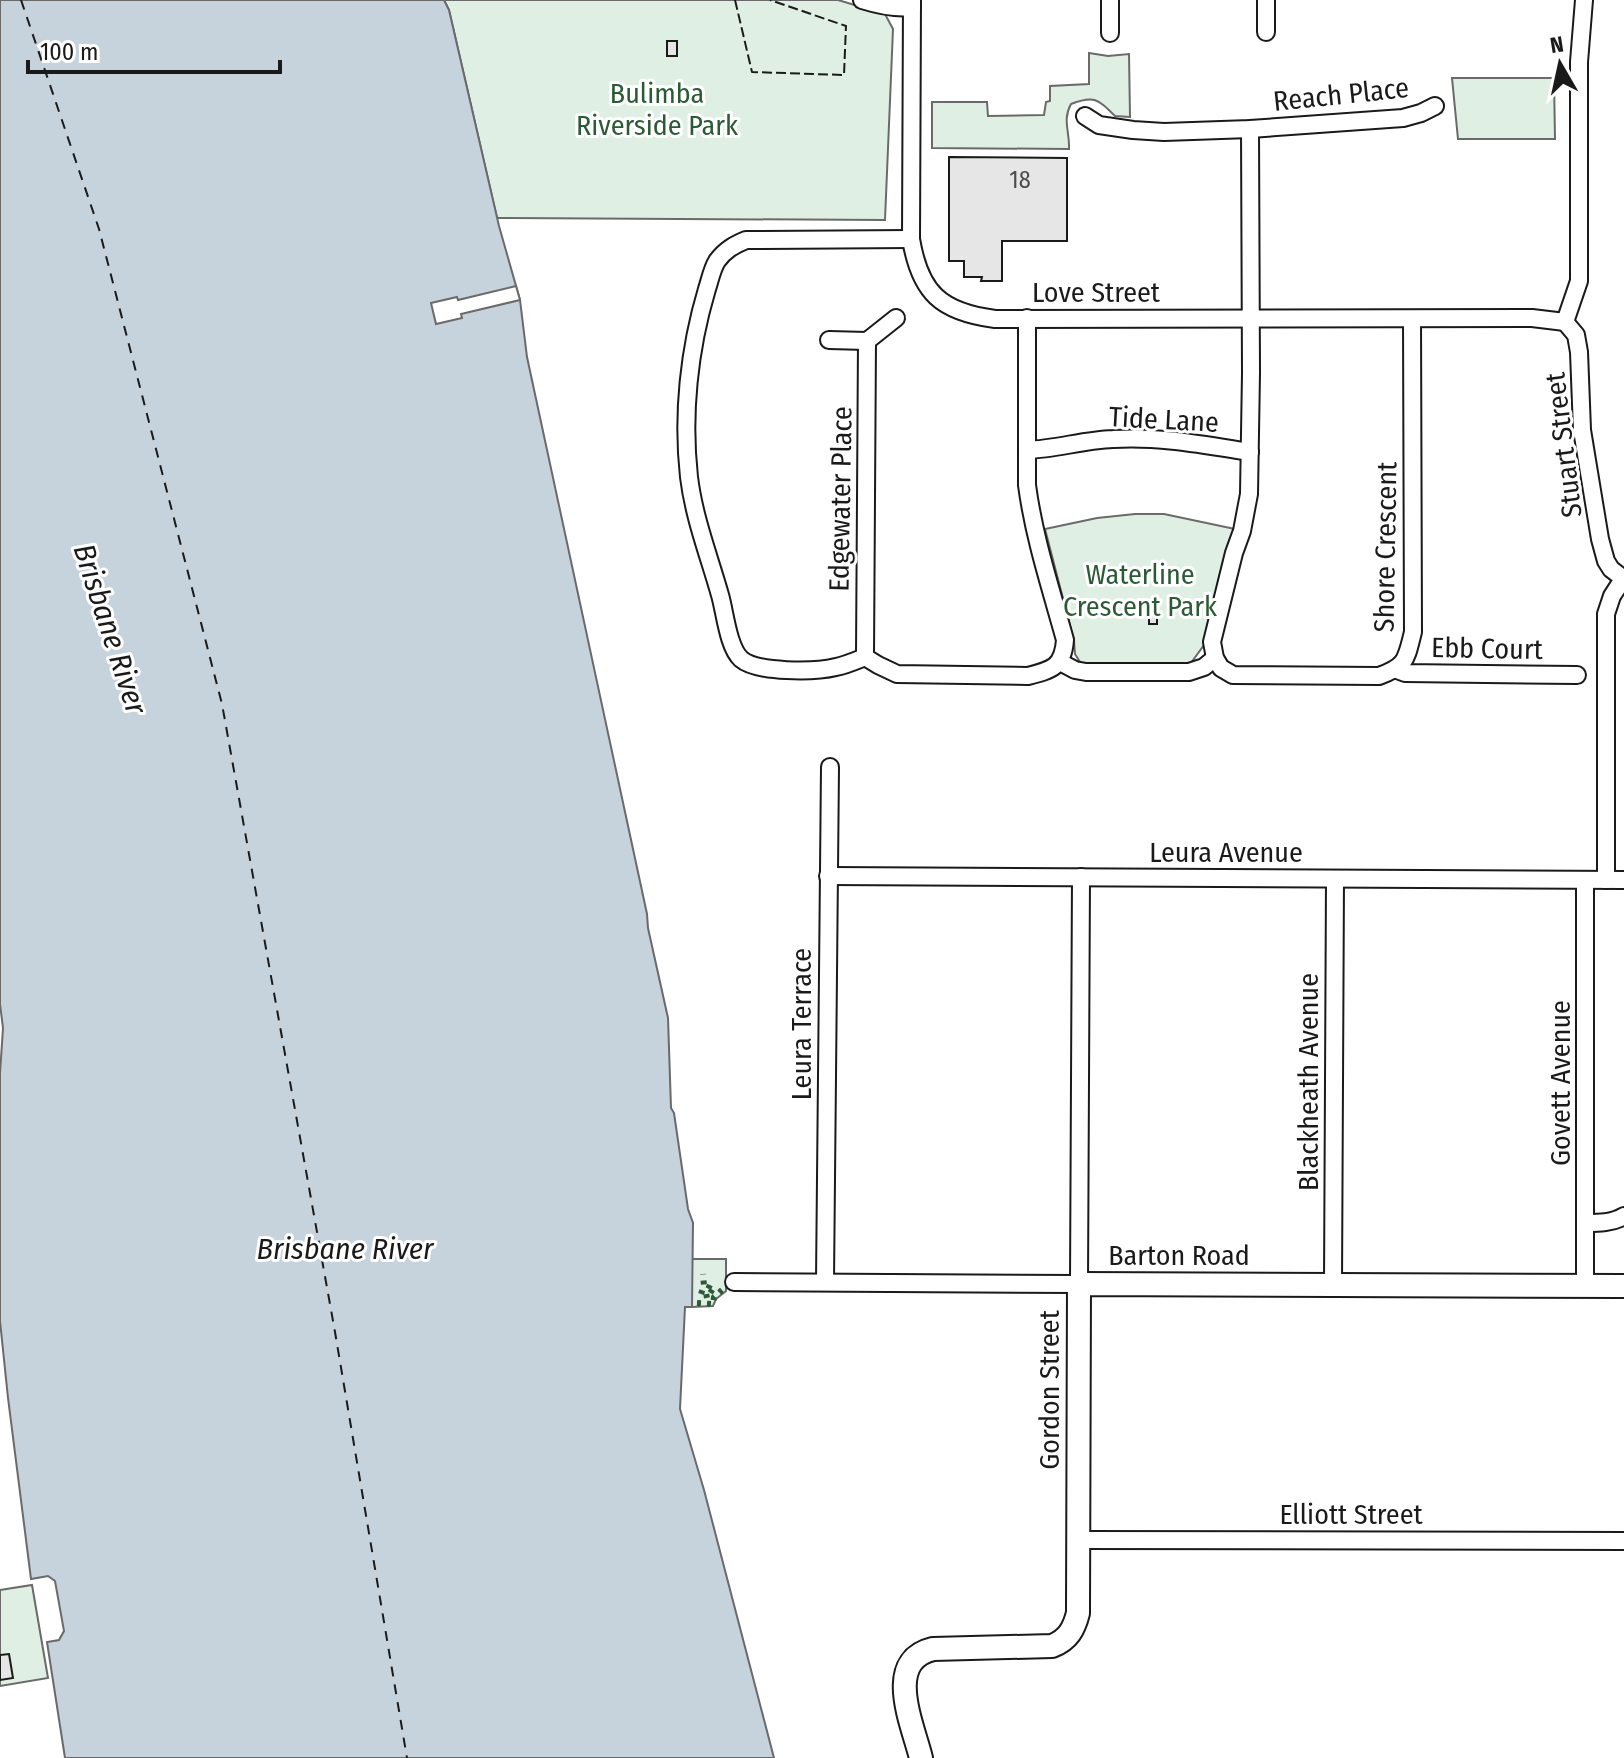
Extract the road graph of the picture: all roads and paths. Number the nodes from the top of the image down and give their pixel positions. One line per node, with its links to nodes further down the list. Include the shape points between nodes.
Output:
1 (862, 0): 5 (street, via 903,8)
2 (1110, 0): 7 (street)
3 (1266, 0): 6 (street)
4 (1584, 0): 16 (street, via 1579,281)
5 (912, 3): 11 (street, Love Street)
6 (1266, 32)
7 (1110, 33)
8 (1435, 106): 10 (street, Reach Place, via 1403,118)
9 (1085, 116): 10 (street, Reach Place, via 1099,125 1133,130)
10 (1250, 129): 14 (street)
11 (911, 239): 13 (street, Love Street, via 925,283 951,308 971,316); 22 (street, via 746,240 728,248 715,264 692,355 689,477 701,540 738,657 770,670 832,669)
12 (896, 318): 18 (street)
13 (1027, 318): 14 (street, Love Street); 19 (street)
14 (1250, 318): 15 (street, Love Street); 20 (street)
15 (1412, 319): 16 (street, Love Street); 25 (street, Shore Crescent, via 1413,632)
16 (1565, 322): 21 (street, Stuart Street, via 1576,335 1579,352 1582,430 1600,539 1606,561)
17 (829, 340): 18 (street)
18 (867, 341): 22 (street, Edgewater Place)
19 (1027, 450): 20 (street, Tide Lane, via 1112,439 1168,440); 24 (street, via 1031,510 1065,640)
20 (1250, 452): 23 (street, via 1249,494 1212,642)
21 (1623, 579): 32 (street, Stuart Street, via 1606,614)
22 (865, 657): 24 (street, via 897,674 1028,676)
23 (1215, 658): 24 (street, via 1189,672 1086,672); 25 (street, Shore Crescent, via 1233,675 1379,676)
24 (1060, 662)
25 (1397, 670): 26 (street, Ebb Court)
26 (1577, 675)
27 (830, 767): 28 (street, Leura Terrace)
28 (828, 876): 29 (street, Leura Avenue); 37 (street, Leura Terrace)
29 (1081, 877): 30 (street, Leura Avenue); 38 (street, Gordon Street)
30 (1335, 879): 31 (street, Leura Avenue); 39 (street, Blackheath Avenue)
31 (1585, 880): 32 (street, Leura Avenue); 35 (street, Govett Avenue)
32 (1606, 880): 33 (street, Leura Avenue)
33 (1624, 880)
34 (1624, 1216): 35 (street)
35 (1586, 1223): 40 (street, Govett Avenue)
36 (734, 1282): 37 (street, Barton Road)
37 (825, 1282): 38 (street, Barton Road)
38 (1079, 1284): 39 (street, Barton Road); 42 (street, Gordon Street)
39 (1333, 1285): 40 (street, Barton Road)
40 (1585, 1286): 41 (street, Barton Road)
41 (1624, 1286)
42 (1079, 1540): 43 (street, Elliott Street); 44 (street, Gordon Street, via 1078,1613 1065,1639 1040,1647 933,1649 910,1664 903,1685)
43 (1624, 1541)
44 (921, 1758)

